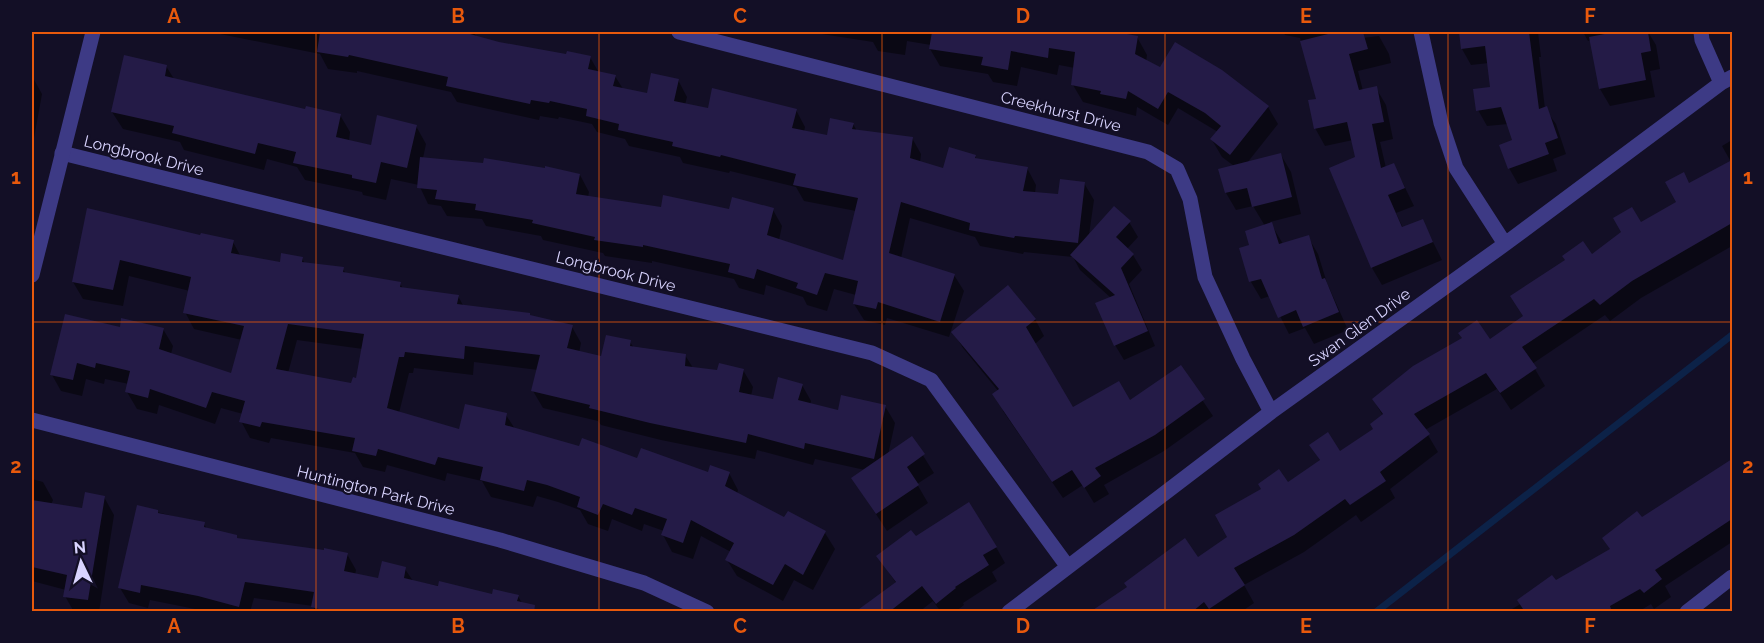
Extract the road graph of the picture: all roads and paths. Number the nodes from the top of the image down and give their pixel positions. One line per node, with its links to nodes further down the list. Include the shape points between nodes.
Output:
1 (93, 32): 6 (street)
2 (678, 32): 9 (street, Creekhurst Drive, via 1148,152 1177,170 1190,199 1205,277)
3 (1420, 32): 7 (street, via 1440,123 1456,168)
4 (1701, 32): 5 (street)
5 (1727, 80): 7 (street, Swan Glen Drive)
6 (62, 153): 8 (street); 11 (street, Longbrook Drive, via 872,353 931,380)
7 (1505, 244): 9 (street, Swan Glen Drive)
8 (32, 275)
9 (1271, 412): 11 (street, Swan Glen Drive)
10 (32, 420): 13 (street, Huntington Park Drive, via 500,540 644,584)
11 (1068, 567): 14 (street, Swan Glen Drive)
12 (1732, 577): 15 (street)
13 (707, 612)
14 (1009, 612)
15 (1687, 612)

